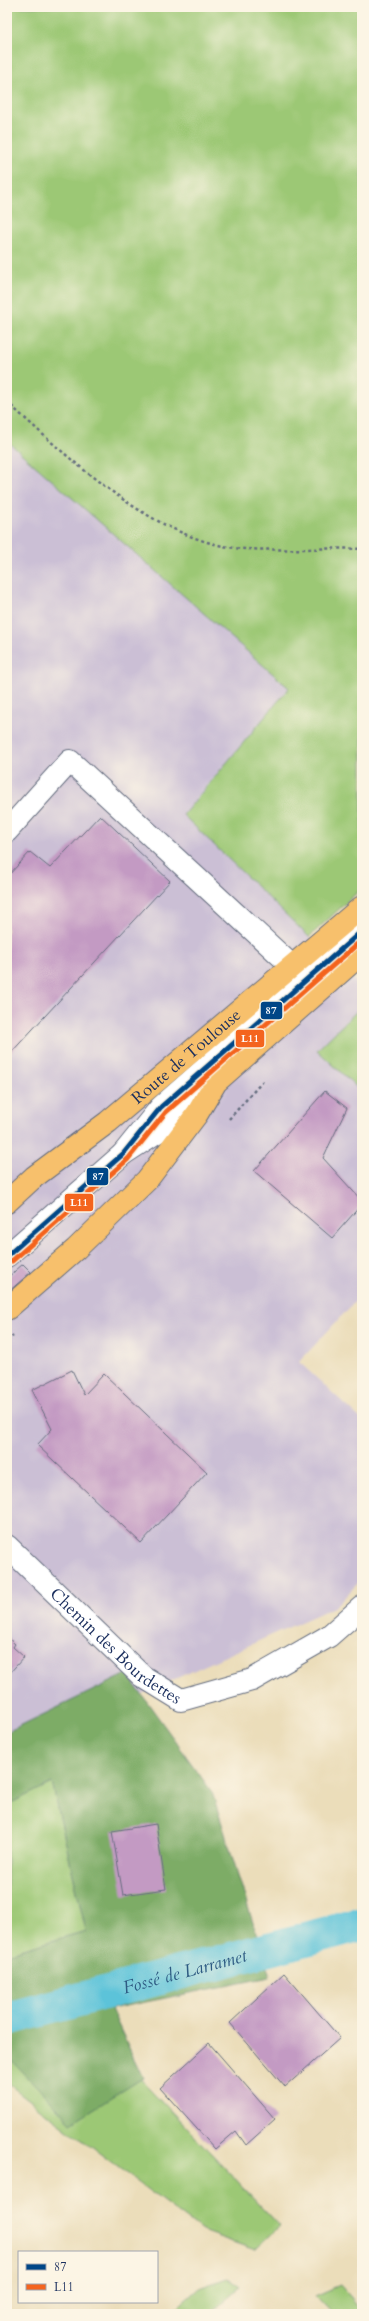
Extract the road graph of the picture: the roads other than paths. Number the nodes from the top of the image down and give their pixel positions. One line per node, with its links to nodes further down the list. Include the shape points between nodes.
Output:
1 (7, 831): 5 (street, via 70,761)
2 (362, 907): 5 (main road, Route de Toulouse)
3 (362, 931): 7 (street, Route de Toulouse, via 161,1107)
4 (362, 953): 6 (main road, Route de Toulouse)
5 (292, 966): 8 (main road, Route de Toulouse, via 108,1122 34,1177)
6 (216, 1082): 7 (street, Route de Toulouse, via 169,1124); 10 (main road, Route de Toulouse, via 197,1114 147,1180 76,1249)
7 (123, 1154): 9 (street, Route de Toulouse)
8 (7, 1202)
9 (7, 1256)
10 (7, 1309)
11 (7, 1546): 12 (street, Chemin des Bourdettes, via 142,1676 181,1700 252,1680 329,1636)
12 (362, 1607)

